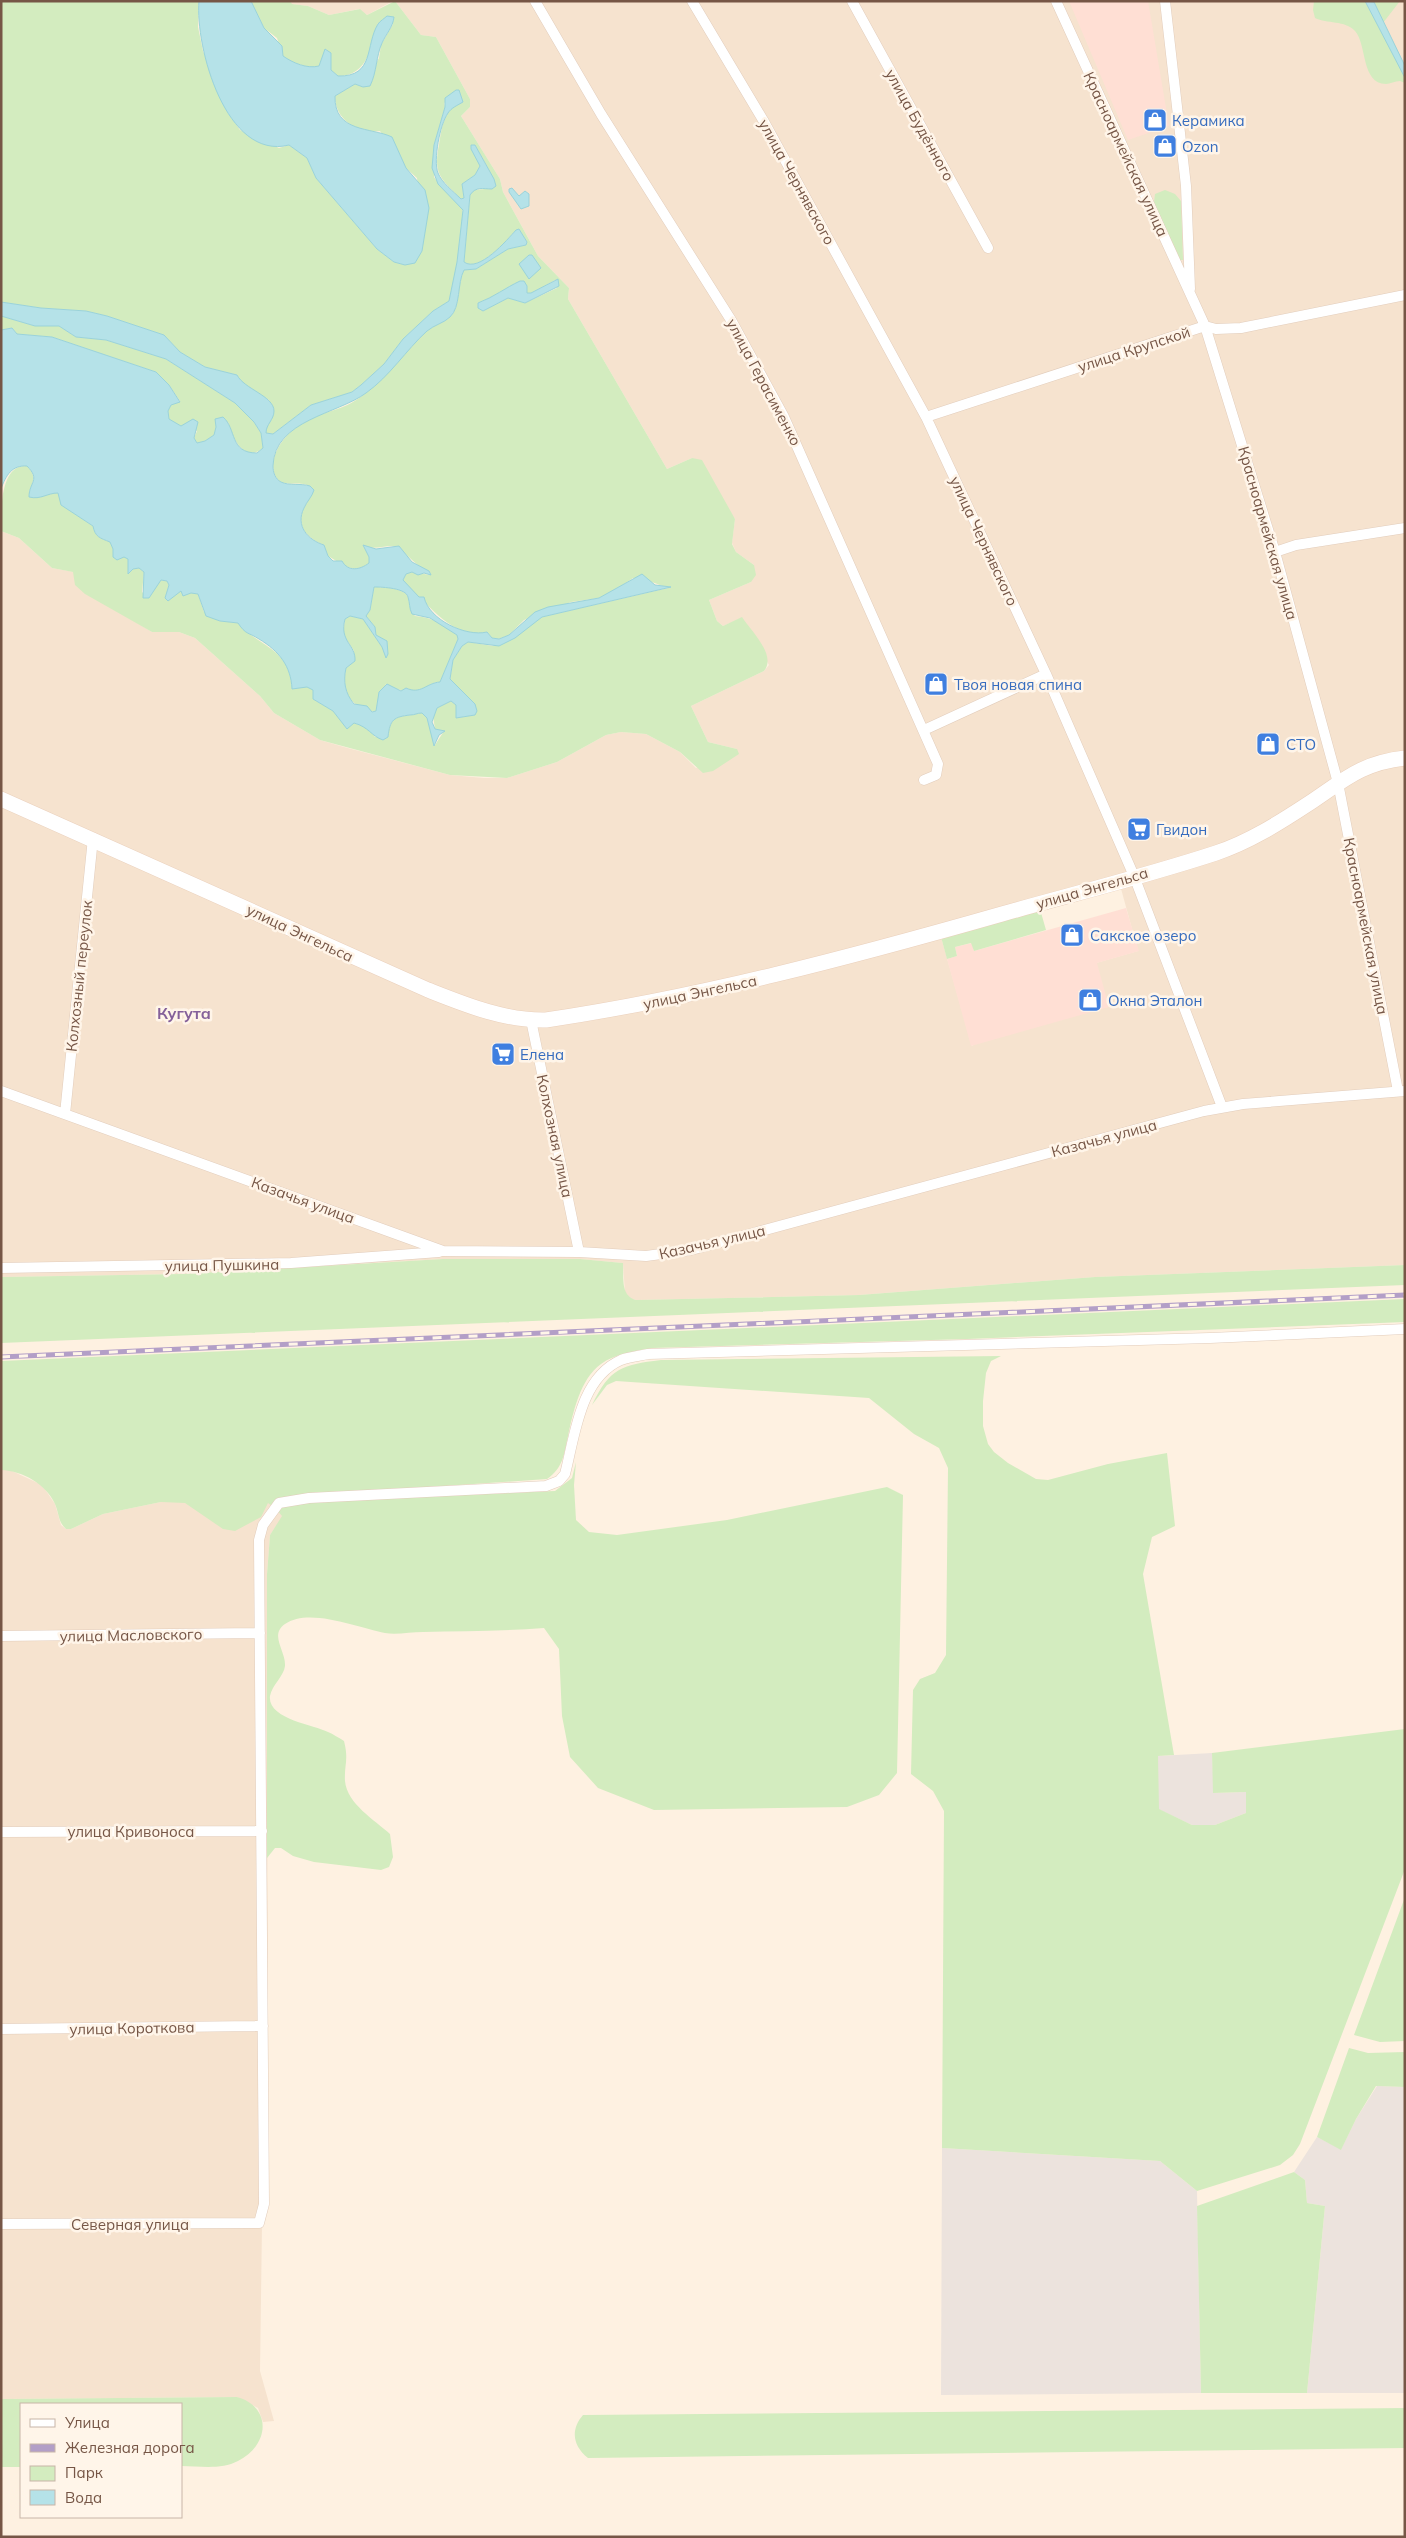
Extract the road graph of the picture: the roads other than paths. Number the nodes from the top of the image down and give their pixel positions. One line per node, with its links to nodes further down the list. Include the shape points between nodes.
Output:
1 (535, 1): 14 (street, улица Герасименко, via 601,114 731,320 780,409)
2 (692, 1): 10 (street, улица Чернявского, via 763,120)
3 (852, 1): 6 (street, улица Будённого)
4 (1056, 1): 7 (street, Красноармейская улица)
5 (1165, 1): 7 (street, via 1186,186)
6 (988, 248)
7 (1190, 292): 9 (street, Красноармейская улица)
8 (1405, 295): 9 (street, улица Крупской, via 1242,328 1216,330)
9 (1205, 326): 10 (street, улица Крупской); 12 (street, Красноармейская улица)
10 (926, 417): 13 (street, улица Чернявского)
11 (1405, 528): 12 (street, via 1296,545)
12 (1275, 552): 17 (street, Красноармейская улица)
13 (1046, 674): 14 (street); 20 (street, улица Чернявского)
14 (924, 730): 16 (street, улица Герасименко, via 939,769 936,775)
15 (1405, 758): 17 (street, улица Энгельса, via 1362,769)
16 (924, 780)
17 (1338, 783): 20 (street, улица Энгельса, via 1286,819 1236,845); 23 (street, Красноармейская улица)
18 (1, 798): 19 (street, улица Энгельса)
19 (93, 838): 21 (street, улица Энгельса, via 399,978 493,1013); 25 (street, Колхозный переулок)
20 (1134, 876): 21 (street, улица Энгельса, via 761,979 649,1003); 24 (street, улица Чернявского)
21 (531, 1020): 27 (street, Колхозная улица)
22 (1, 1091): 25 (street, Казачья улица)
23 (1401, 1091): 24 (street, Казачья улица)
24 (1222, 1107): 27 (street, Казачья улица, via 691,1250 646,1256)
25 (65, 1114): 26 (street, Казачья улица)
26 (443, 1251): 27 (street, Казачья улица); 28 (street, улица Пушкина, via 291,1263)
27 (579, 1252)
28 (1, 1268)
29 (1405, 1330): 30 (street, via 648,1354 622,1360 594,1382 585,1401 565,1474 559,1481 546,1486 309,1498 279,1503 263,1525 259,1540)
30 (260, 1633): 31 (street, улица Масловского); 32 (street)
31 (1, 1636)
32 (262, 1831): 33 (street, улица Кривоноса); 34 (street)
33 (1, 1832)
34 (263, 2026): 35 (street, улица Короткова); 36 (street, Северная улица, via 264,2204 258,2223)
35 (1, 2029)
36 (1, 2224)

